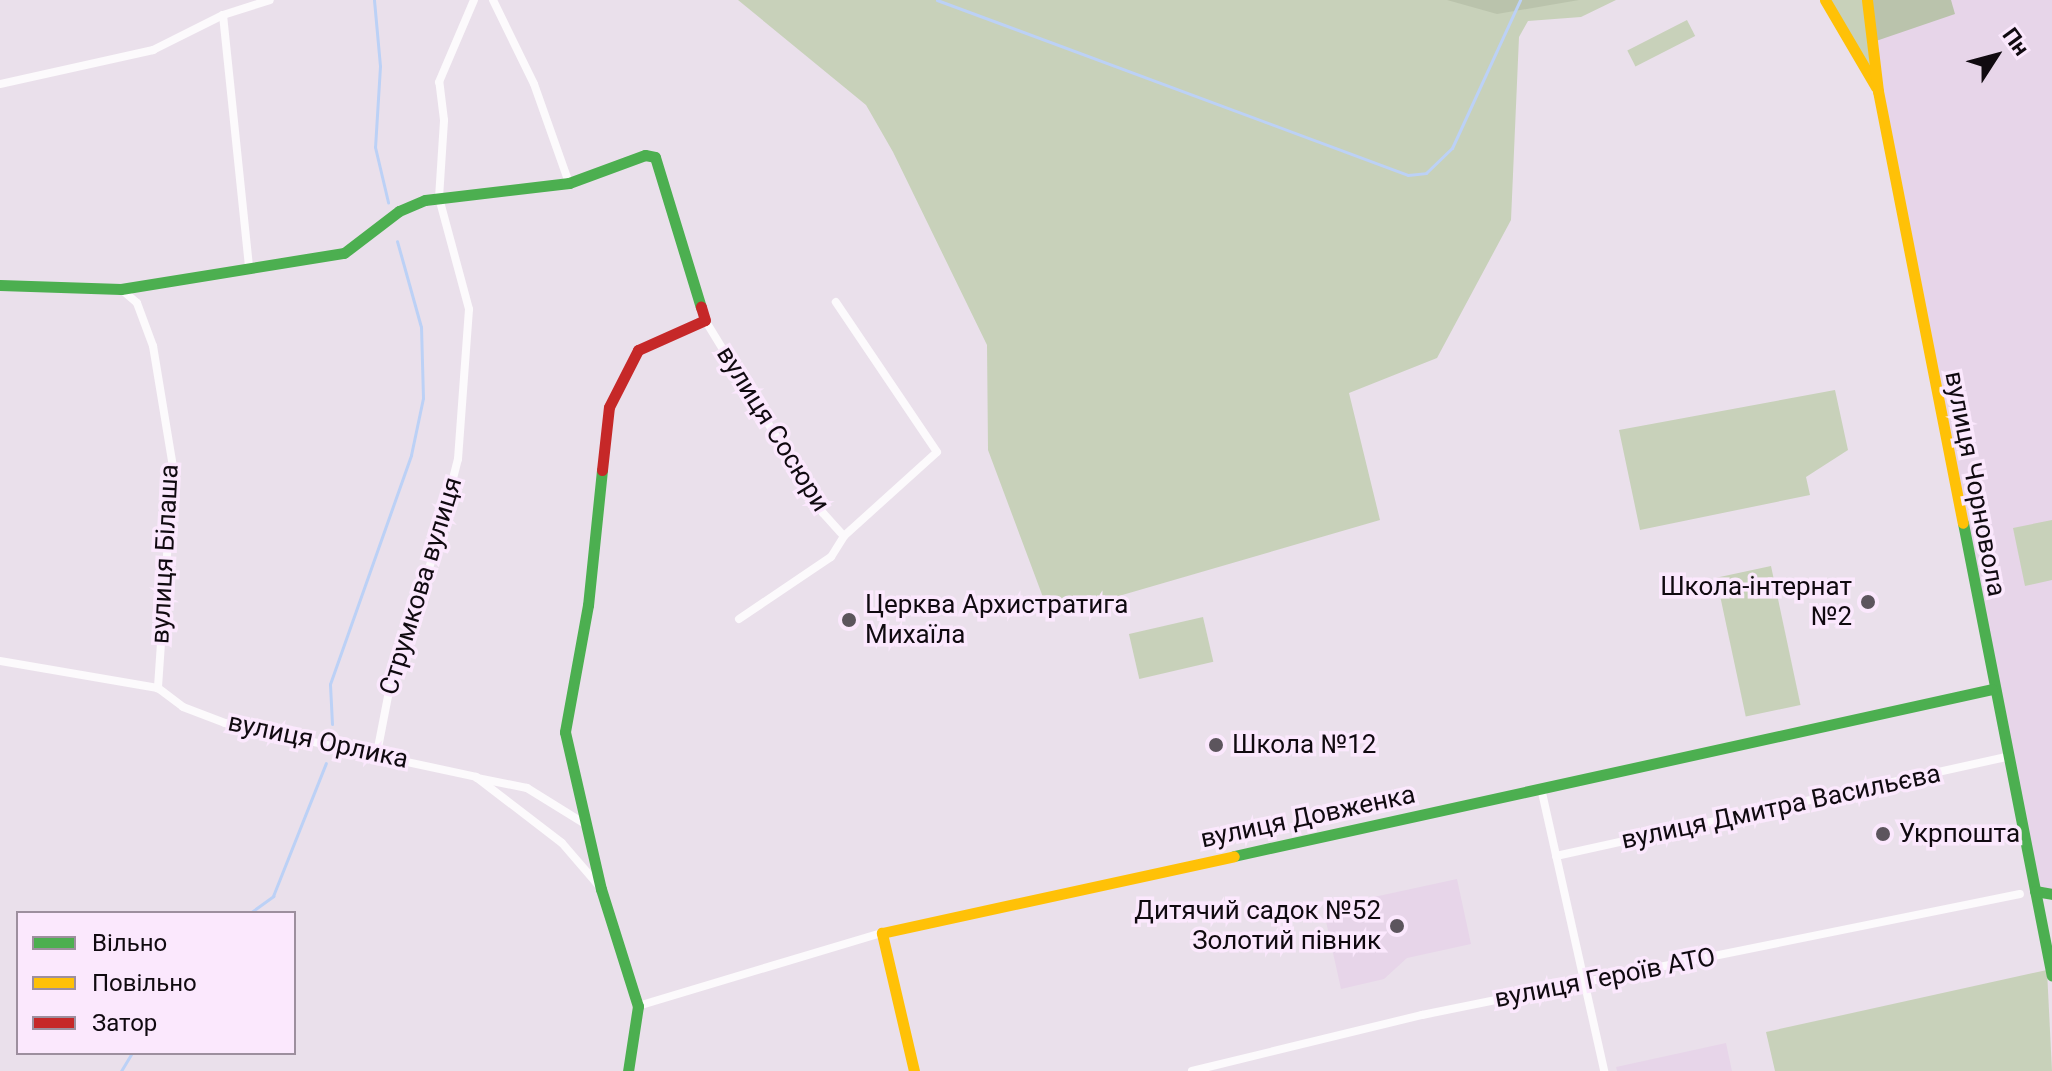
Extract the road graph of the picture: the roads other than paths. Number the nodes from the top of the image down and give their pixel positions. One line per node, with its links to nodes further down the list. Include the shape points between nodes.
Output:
1 (270, 0): 6 (street)
2 (474, 0): 10 (street, Струмкова вулиця, via 439,82 444,120)
3 (493, 0): 9 (street, via 534,84)
4 (1825, 0): 8 (street)
5 (1867, 0): 8 (street, вулиця Чорновола)
6 (223, 15): 7 (street, via 153,50); 11 (street)
7 (0, 84)
8 (1878, 91): 20 (street, вулиця Чорновола)
9 (569, 183): 10 (street); 15 (street, via 645,155 655,157)
10 (439, 198): 11 (street, via 399,211 344,253); 21 (street, Струмкова вулиця, via 469,309 465,402 458,459 434,553 391,681)
11 (249, 266): 13 (street)
12 (0, 285): 13 (street)
13 (121, 289): 19 (street, вулиця Білаша, via 137,303 149,331 173,467)
14 (836, 302): 16 (street, via 937,452)
15 (705, 320): 16 (street, вулиця Сосюри, via 823,513); 25 (street, via 638,350 609,407 583,641 566,709 568,752)
16 (844, 536): 17 (street, via 831,557)
17 (739, 619)
18 (0, 661): 19 (street, вулиця Орлика)
19 (158, 688): 21 (street, вулиця Орлика, via 183,707 225,723)
20 (1992, 689): 22 (street, вулиця Чорновола); 24 (street, вулиця Довженка)
21 (377, 753): 23 (street, вулиця Орлика)
22 (2006, 757): 26 (street, вулиця Дмитра Васильєва); 28 (street, вулиця Чорновола)
23 (476, 777): 25 (street, via 527,788); 27 (street, вулиця Орлика, via 562,843)
24 (1541, 788): 26 (street); 31 (street, вулиця Довженка)
25 (587, 825): 27 (street)
26 (1556, 856): 33 (street)
27 (601, 889): 34 (street)
28 (2035, 891): 30 (street); 32 (street, вулиця Чорновола)
29 (2020, 894): 33 (street, вулиця Героїв АТО)
30 (2052, 894)
31 (882, 933): 34 (street, вулиця Довженка); 37 (street)
32 (2052, 975)
33 (1584, 981): 35 (street, вулиця Героїв АТО); 39 (street)
34 (638, 1006): 36 (street)
35 (1216, 1068): 38 (street, вулиця Героїв АТО)
36 (628, 1071)
37 (914, 1071)
38 (1192, 1071)
39 (1604, 1071)

